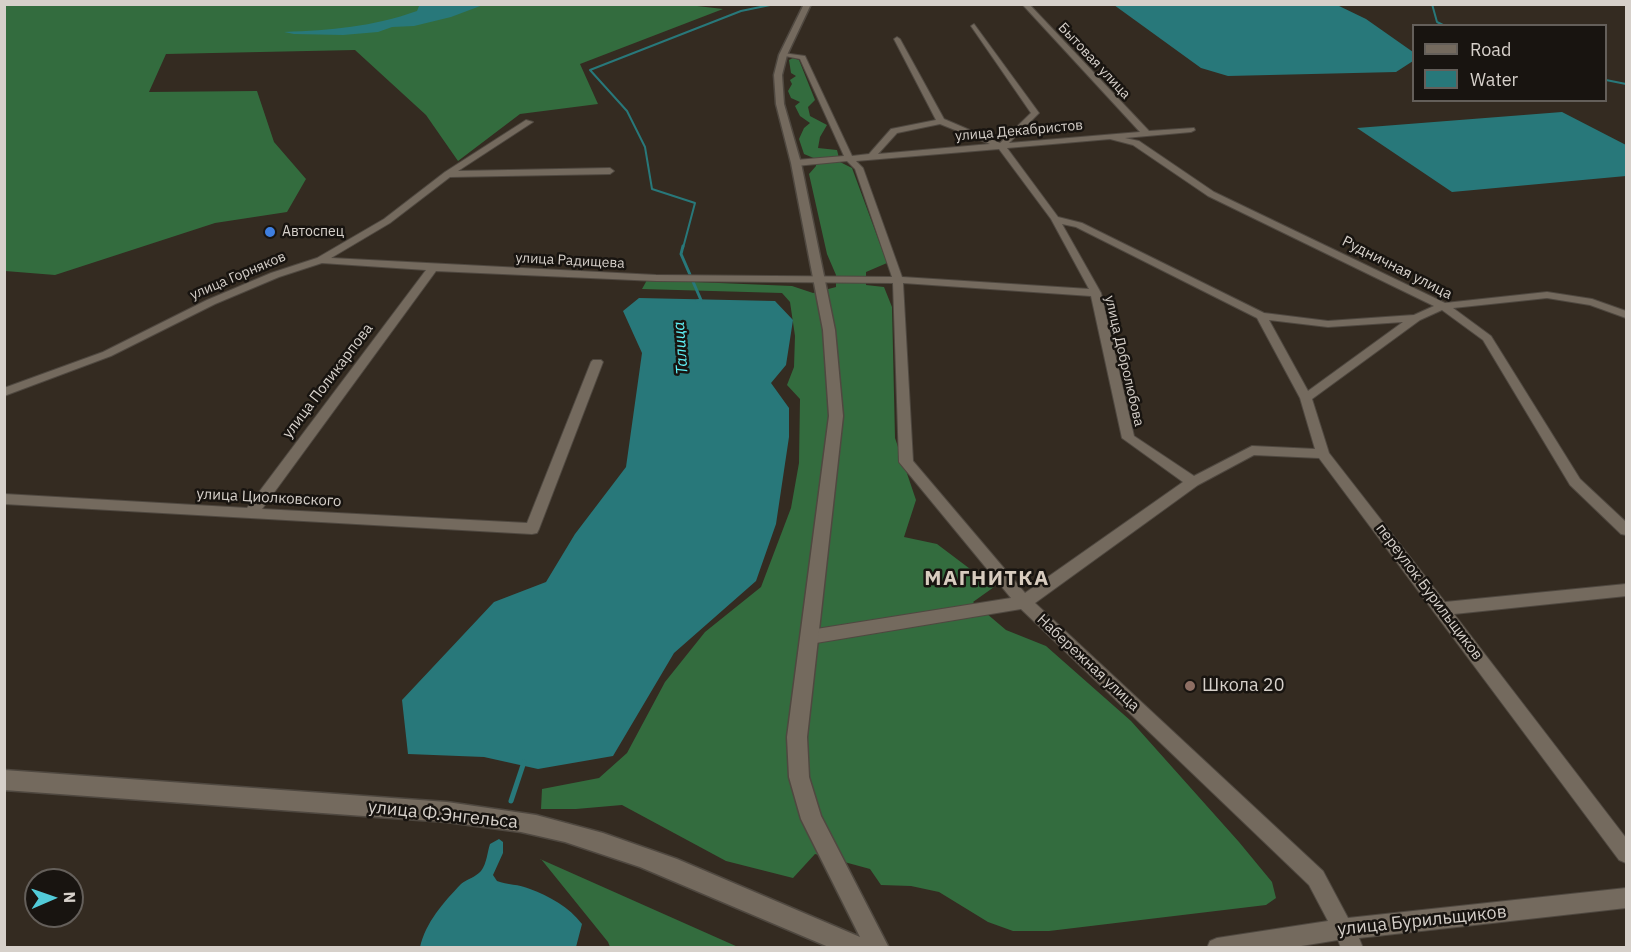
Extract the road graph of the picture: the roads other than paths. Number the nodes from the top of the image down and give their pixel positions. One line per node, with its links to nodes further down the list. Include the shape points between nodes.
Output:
1 (808, 4): 5 (street)
2 (1024, 4): 9 (street, Бытовая улица)
3 (974, 26): 11 (street, via 1035,113)
4 (897, 39): 7 (street)
5 (783, 55): 13 (street, Набережная улица, via 803,57); 14 (street, via 778,75 780,104)
6 (529, 122): 16 (street, улица Горняков)
7 (941, 122): 11 (street); 12 (street, via 894,131)
8 (1191, 130): 9 (street, улица Декабристов)
9 (1146, 134): 10 (street, улица Декабристов)
10 (1112, 137): 11 (street, улица Декабристов); 23 (street, Рудничная улица, via 1136,143 1211,194)
11 (1001, 146): 12 (street, улица Декабристов); 17 (street, улица Добролюбова)
12 (870, 158): 13 (street, улица Декабристов)
13 (849, 159): 14 (street, улица Декабристов); 20 (street, Набережная улица, via 859,168)
14 (796, 164): 21 (street)
15 (610, 171): 16 (street)
16 (448, 174): 18 (street, улица Горняков, via 387,221)
17 (1055, 219): 22 (street, улица Добролюбова); 25 (street, via 1079,225)
18 (321, 260): 19 (street, улица Радищева); 28 (street, улица Горняков, via 274,275 107,354)
19 (433, 268): 21 (street, улица Радищева, via 656,279); 33 (street, улица Поликарпова)
20 (898, 280): 21 (street, улица Радищева); 22 (street, улица Радищева); 36 (street, Набережная улица, via 906,462)
21 (818, 281): 38 (street, via 829,330 836,416)
22 (1095, 293): 31 (street, улица Добролюбова, via 1128,438)
23 (1443, 306): 24 (street, via 1547,296 1592,302); 26 (street); 34 (street, Рудничная улица, via 1487,338 1575,482)
24 (1626, 315)
25 (1261, 316): 26 (street, via 1328,324); 29 (street, переулок Бурильщиков)
26 (1416, 318): 29 (street)
27 (597, 362): 33 (street, улица Циолковского, via 531,529)
28 (4, 392)
29 (1306, 398): 30 (street, переулок Бурильщиков)
30 (1323, 454): 31 (street, via 1252,450); 37 (street, переулок Бурильщиков)
31 (1193, 482): 36 (street)
32 (4, 499): 33 (street, улица Циолковского)
33 (250, 514)
34 (1626, 530)
35 (1626, 590): 37 (street)
36 (1024, 602): 38 (street); 42 (street, Набережная улица, via 1316,878)
37 (1442, 609): 40 (street, переулок Бурильщиков)
38 (810, 637): 44 (street, via 797,737 799,777 812,819)
39 (4, 780): 43 (street, улица Ф.Энгельса, via 447,812 552,829 666,866)
40 (1626, 853)
41 (1626, 898): 42 (street, улица Бурильщиков)
42 (1343, 929): 45 (street, улица Бурильщиков); 46 (street, Набережная улица)
43 (859, 948)
44 (878, 948)
45 (1218, 948)
46 (1353, 948)

